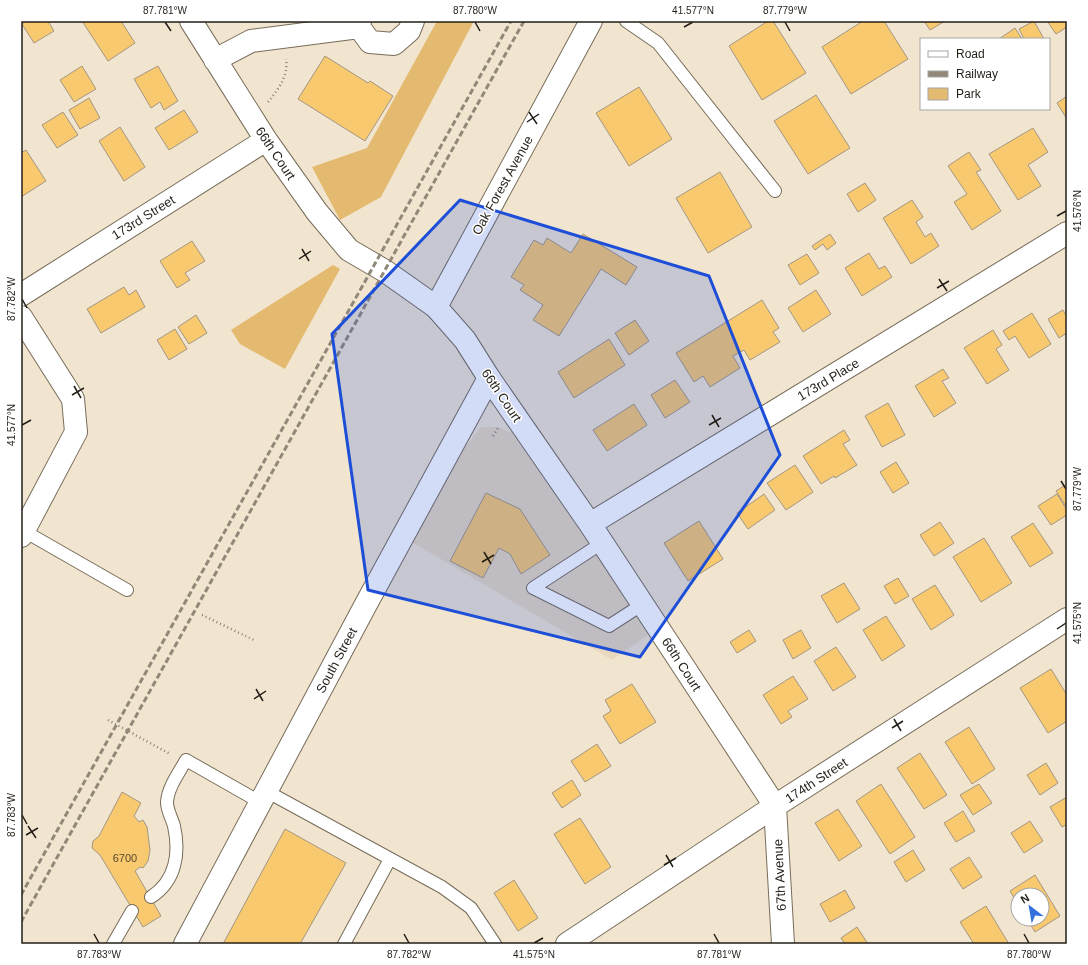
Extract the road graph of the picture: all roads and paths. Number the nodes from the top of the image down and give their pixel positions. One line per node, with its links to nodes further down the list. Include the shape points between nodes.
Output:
1 (191, 21): 7 (street, 66th Court)
2 (412, 21): 5 (street, via 409,31 394,44 370,42)
3 (592, 21): 13 (street, Oak Forest Avenue)
4 (626, 21): 10 (lane, via 658,43)
5 (359, 24): 7 (street, via 250,41)
6 (285, 56): 8 (path, via 286,73 282,83)
7 (215, 60): 9 (street, 66th Court)
8 (266, 104)
9 (266, 140): 12 (street, 173rd Street); 13 (street, 66th Court, via 317,212 349,250)
10 (775, 191)
11 (1067, 234): 16 (street, 173rd Place)
12 (21, 295)
13 (436, 306): 15 (street, 66th Court, via 465,340)
14 (21, 317): 17 (street, via 73,399 76,432)
15 (490, 378): 16 (street, 66th Court); 26 (street, South Street)
16 (590, 524): 18 (street, 66th Court)
17 (22, 533): 19 (lane)
18 (602, 543): 20 (street, 66th Court); 20 (lane, via 533,588 609,626)
19 (127, 590)
20 (643, 604): 27 (street, 66th Court)
21 (202, 615): 23 (path)
22 (1067, 619): 27 (street, 174th Street)
23 (254, 640)
24 (108, 720): 25 (path)
25 (164, 751)
26 (263, 796): 28 (lane); 29 (lane, via 186,760 171,787 167,801 178,845 177,859 170,878 160,891); 32 (street, South Street)
27 (775, 806): 35 (street, 174th Street); 36 (street, 67th Avenue)
28 (390, 859): 33 (lane); 34 (lane, via 442,887 471,908)
29 (151, 897)
30 (132, 911): 31 (lane)
31 (113, 944)
32 (185, 944)
33 (344, 944)
34 (495, 944)
35 (567, 944)
36 (783, 944)

